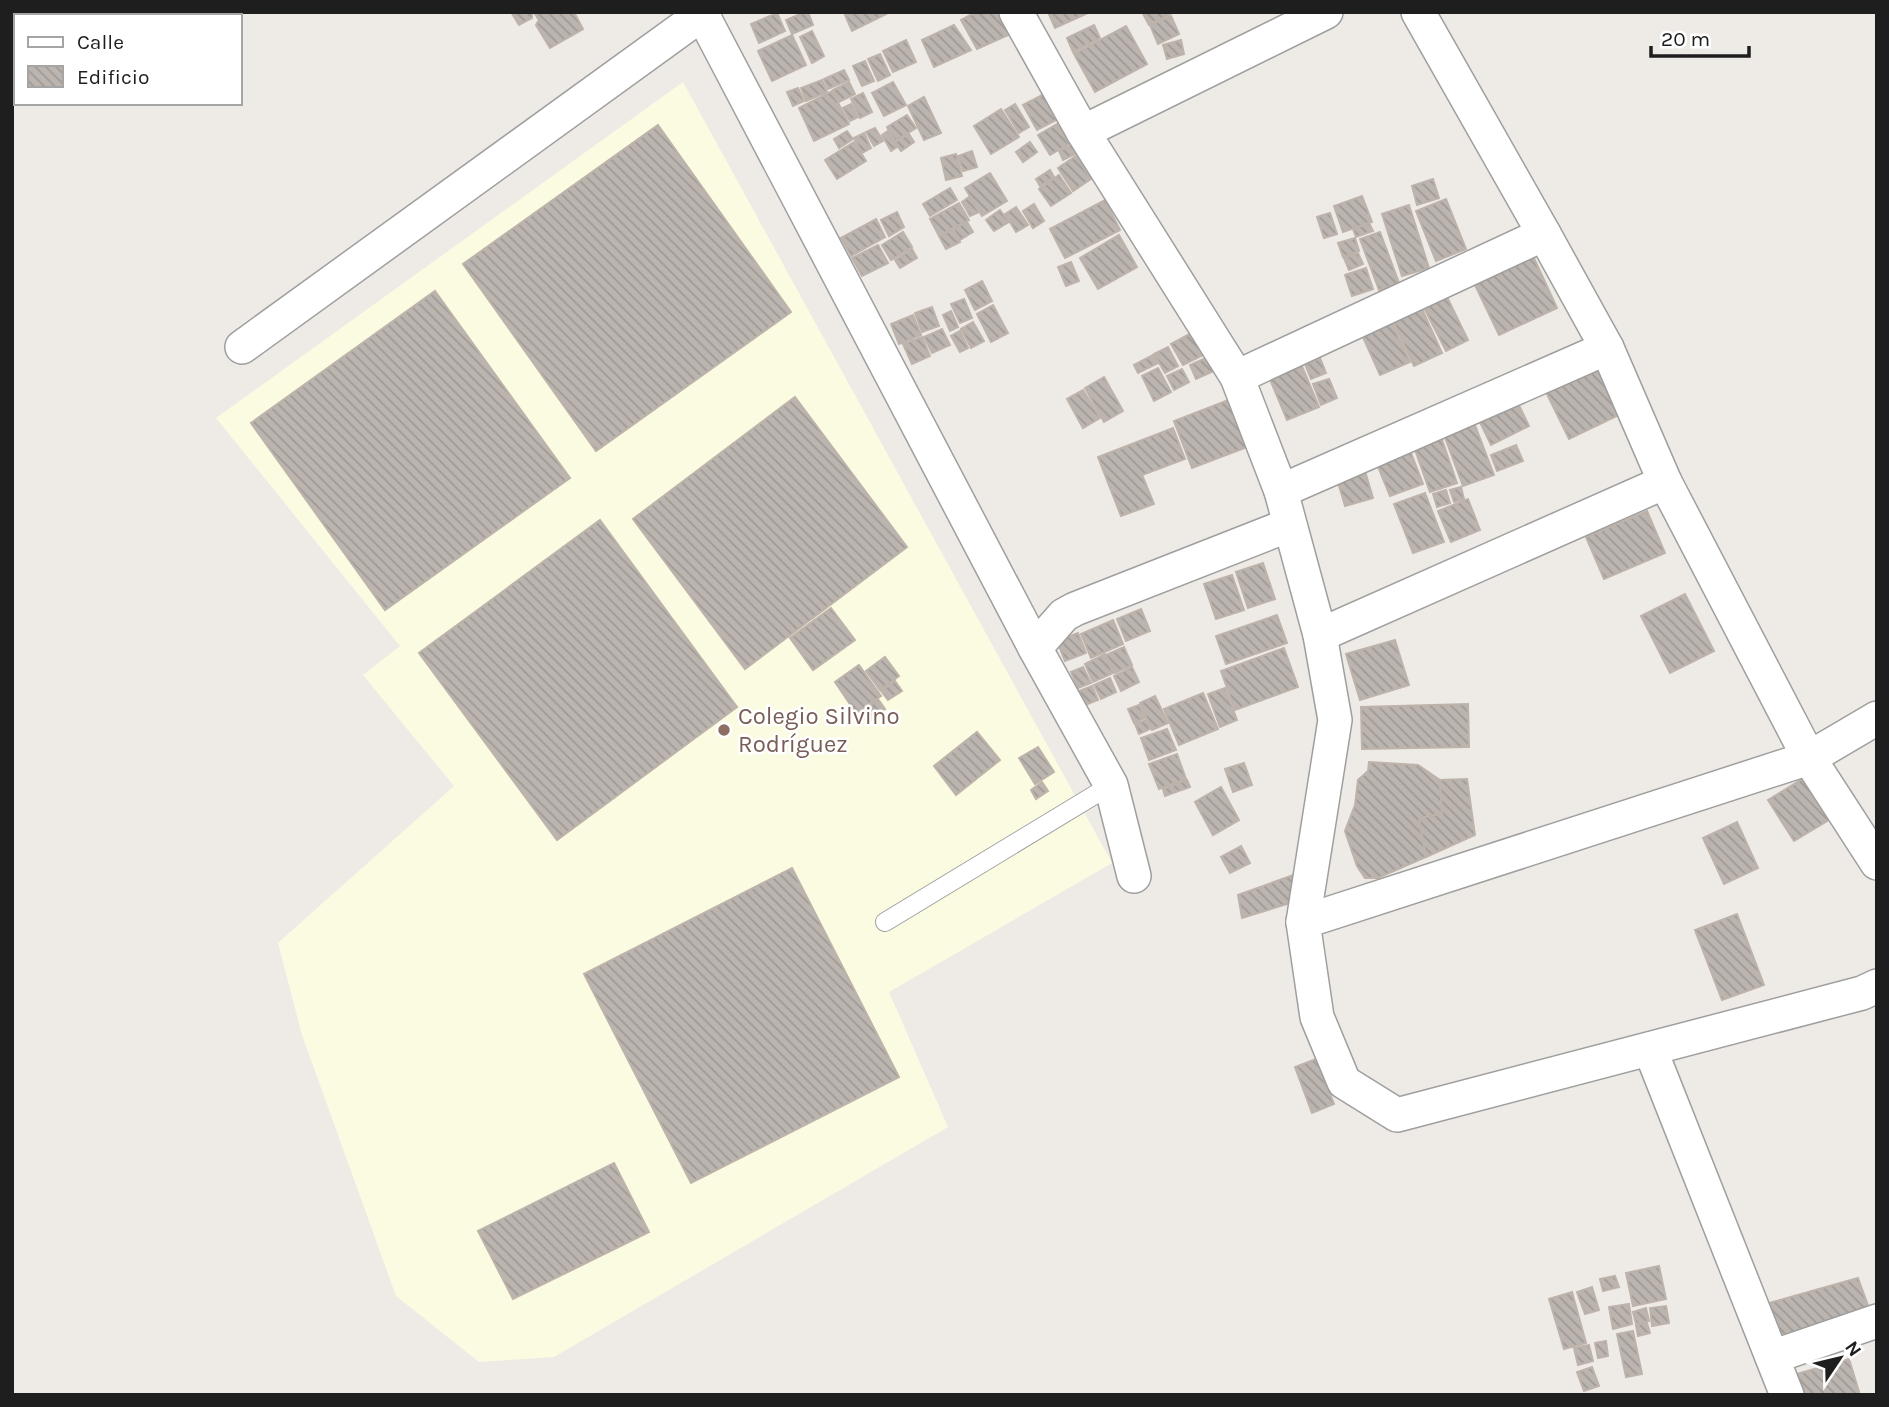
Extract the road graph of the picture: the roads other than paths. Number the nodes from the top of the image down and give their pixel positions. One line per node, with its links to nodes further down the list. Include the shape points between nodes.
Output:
1 (1016, 12): 5 (street)
2 (1326, 12): 5 (street)
3 (1418, 12): 6 (street)
4 (702, 13): 7 (street); 14 (street)
5 (1083, 132): 9 (street)
6 (1544, 234): 8 (street); 9 (street)
7 (242, 347)
8 (1607, 348): 10 (street); 11 (street)
9 (1237, 377): 11 (street)
10 (1665, 482): 13 (street); 16 (street)
11 (1280, 491): 12 (street)
12 (1289, 525): 13 (street); 14 (street, via 1075,609)
13 (1320, 635): 21 (street, via 1335,720)
14 (1035, 648): 17 (street)
15 (1877, 718): 16 (street)
16 (1809, 758): 18 (street); 21 (street)
17 (1111, 785): 19 (street); 20 (lane)
18 (1877, 863)
19 (1134, 876)
20 (885, 922)
21 (1303, 922): 23 (street, via 1317,1017 1345,1082 1397,1115)
22 (1877, 986): 23 (street)
23 (1650, 1049): 25 (street)
24 (1877, 1321): 25 (street)
25 (1772, 1357): 26 (street)
26 (1787, 1395)

